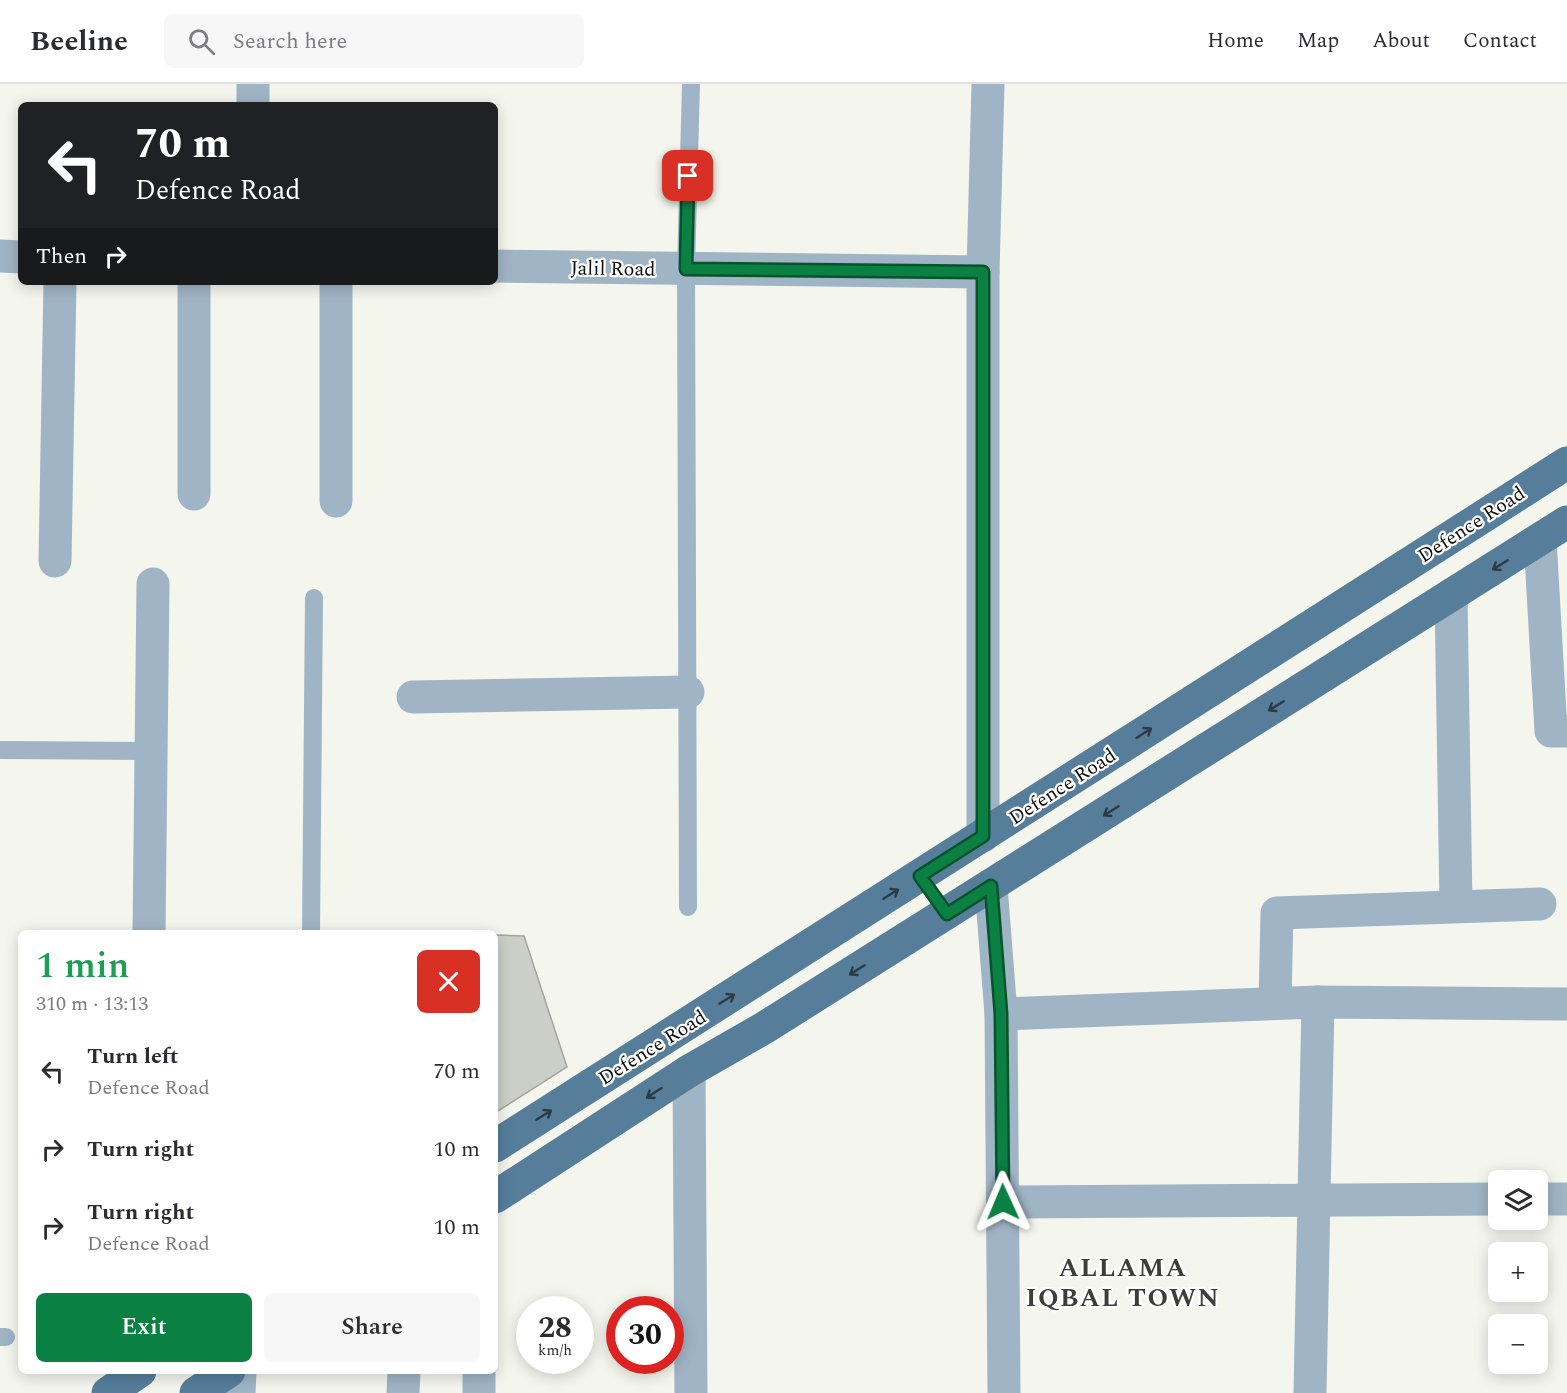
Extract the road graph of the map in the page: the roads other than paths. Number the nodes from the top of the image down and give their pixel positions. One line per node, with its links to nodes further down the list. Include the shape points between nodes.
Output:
1 (253, 84): 4 (street)
2 (691, 84): 8 (lane)
3 (988, 84): 9 (street)
4 (253, 102)
5 (0, 256): 6 (street)
6 (18, 257)
7 (498, 266): 8 (street, Jalil Road)
8 (686, 269): 9 (street, Jalil Road); 23 (lane)
9 (983, 272): 30 (street)
10 (60, 285): 19 (street)
11 (194, 285): 14 (street)
12 (336, 285): 15 (street)
13 (1567, 463): 18 (main road, Defence Road)
14 (194, 494)
15 (336, 501)
16 (1567, 522): 17 (main road, Defence Road)
17 (1540, 539): 21 (main road, Defence Road, one-way to 21); 25 (street, via 1551,731)
18 (1424, 555): 21 (main road); 28 (main road, Defence Road, one-way to 18)
19 (55, 561)
20 (153, 584): 27 (street)
21 (1449, 596): 29 (main road, Defence Road, one-way to 29); 34 (street)
22 (314, 598): 38 (lane)
23 (688, 692): 24 (street); 35 (lane)
24 (413, 697)
25 (1567, 731)
26 (0, 750): 27 (lane)
27 (151, 751): 37 (street)
28 (1046, 796): 29 (main road); 30 (main road, Defence Road)
29 (1075, 834): 32 (main road, Defence Road)
30 (983, 836): 31 (main road, Defence Road)
31 (920, 876): 36 (main road); 44 (main road, Defence Road, one-way to 31)
32 (991, 886): 36 (main road, Defence Road); 42 (street)
33 (1540, 904): 34 (street)
34 (1456, 906): 40 (street, via 1278,914)
35 (688, 907)
36 (947, 914): 43 (main road, Defence Road, one-way to 43)
37 (149, 930)
38 (311, 930)
39 (1318, 1002): 40 (street); 41 (street); 49 (street)
40 (1275, 1003): 42 (street)
41 (1567, 1004)
42 (1001, 1014): 50 (street)
43 (689, 1071): 45 (main road, Defence Road, one-way to 45); 61 (street)
44 (498, 1144)
45 (498, 1195)
46 (1488, 1199): 49 (street)
47 (1548, 1199): 48 (street)
48 (1567, 1199)
49 (1314, 1200): 50 (street); 63 (street)
50 (1003, 1202): 62 (street)
51 (136, 1374): 56 (main road)
52 (224, 1374): 57 (main road)
53 (240, 1374): 58 (street)
54 (404, 1374): 59 (street)
55 (479, 1374): 60 (street)
56 (108, 1393)
57 (196, 1393)
58 (239, 1393)
59 (403, 1393)
60 (479, 1393)
61 (691, 1393)
62 (1004, 1393)
63 (1310, 1393)

